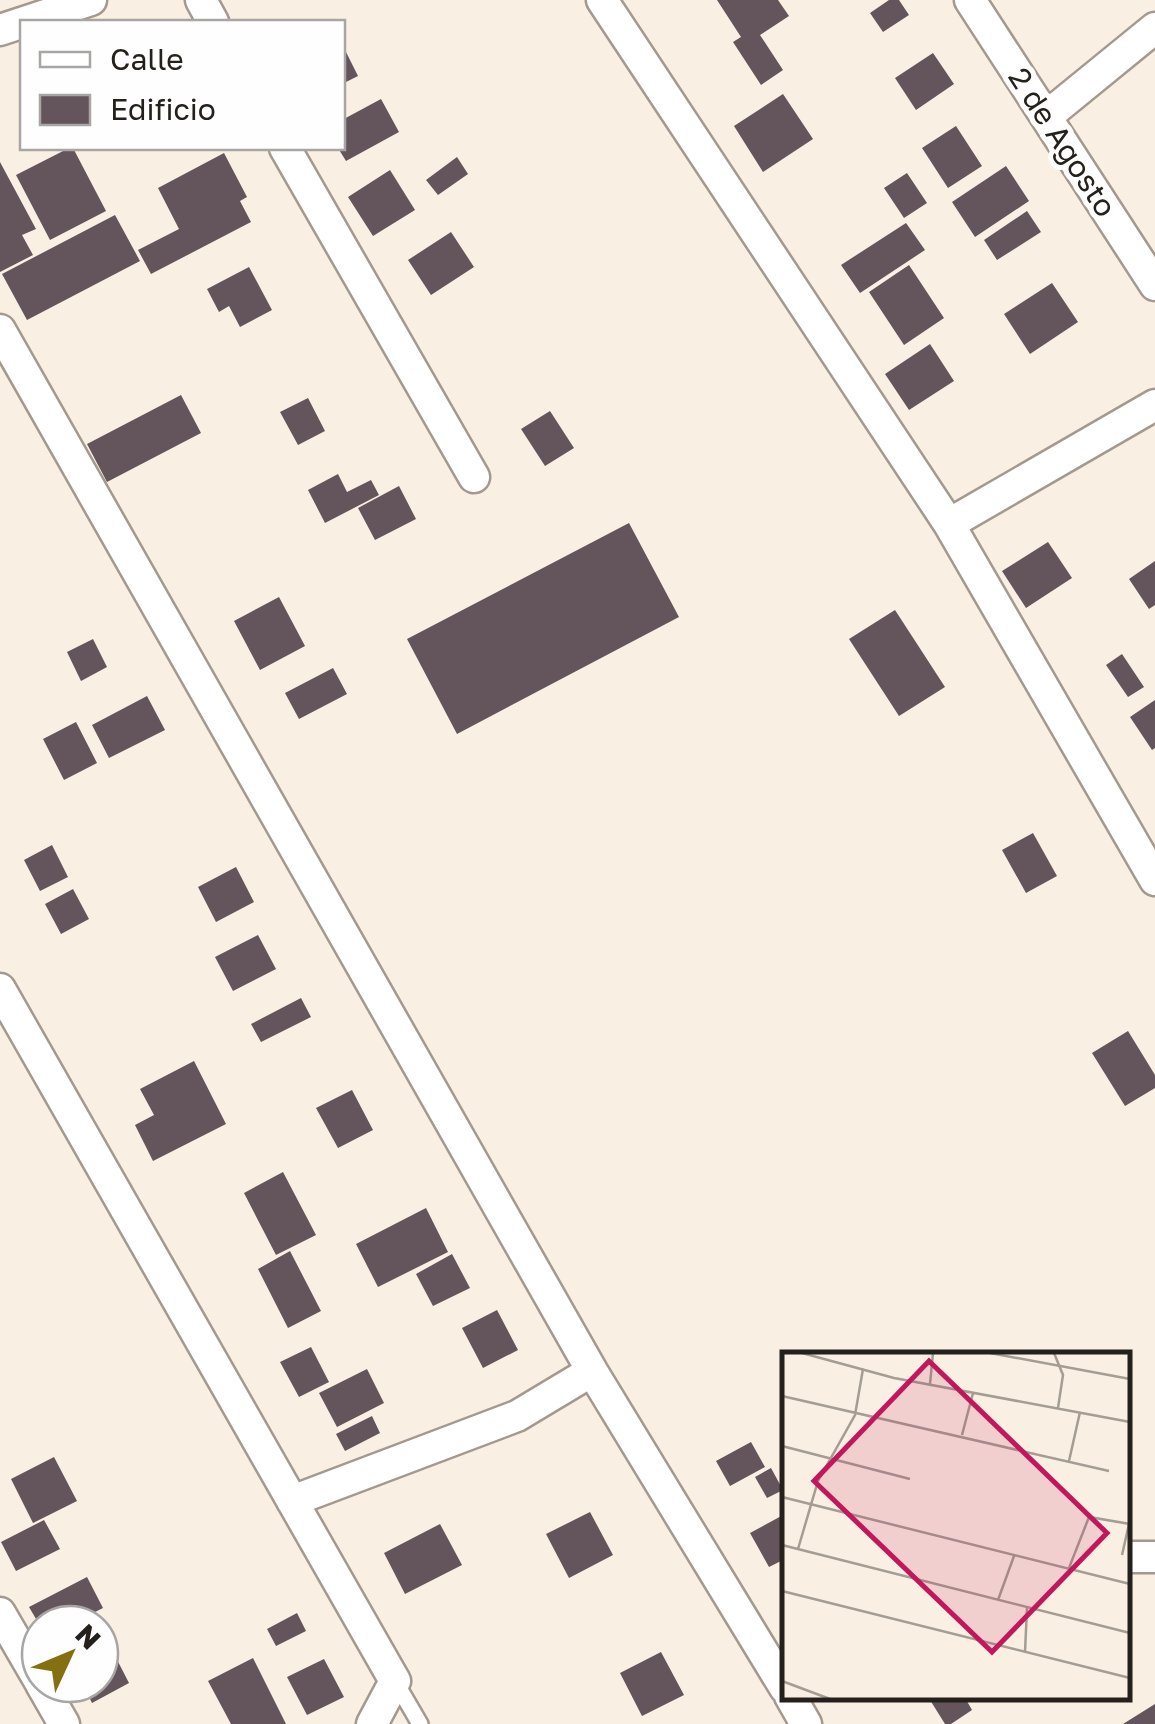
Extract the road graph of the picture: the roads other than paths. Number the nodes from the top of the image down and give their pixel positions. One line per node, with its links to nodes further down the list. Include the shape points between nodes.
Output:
1 (92, 0): 4 (street)
2 (602, 0): 12 (street)
3 (970, 0): 6 (street, 2 de Agosto)
4 (31, 20)
5 (1155, 28): 6 (street)
6 (1048, 116): 8 (street, 2 de Agosto)
7 (286, 150): 11 (street)
8 (1155, 285)
9 (0, 330): 15 (street)
10 (1155, 406): 12 (street)
11 (474, 477)
12 (949, 524): 13 (street)
13 (1155, 880)
14 (0, 989): 16 (street)
15 (592, 1372): 16 (street, via 517,1416); 21 (street)
16 (292, 1501): 22 (street)
17 (1130, 1556): 18 (street)
18 (1155, 1557)
19 (0, 1613): 20 (street)
20 (20, 1648)
21 (782, 1676)
22 (395, 1681): 23 (street); 24 (lane)
23 (372, 1724)
24 (420, 1724)

